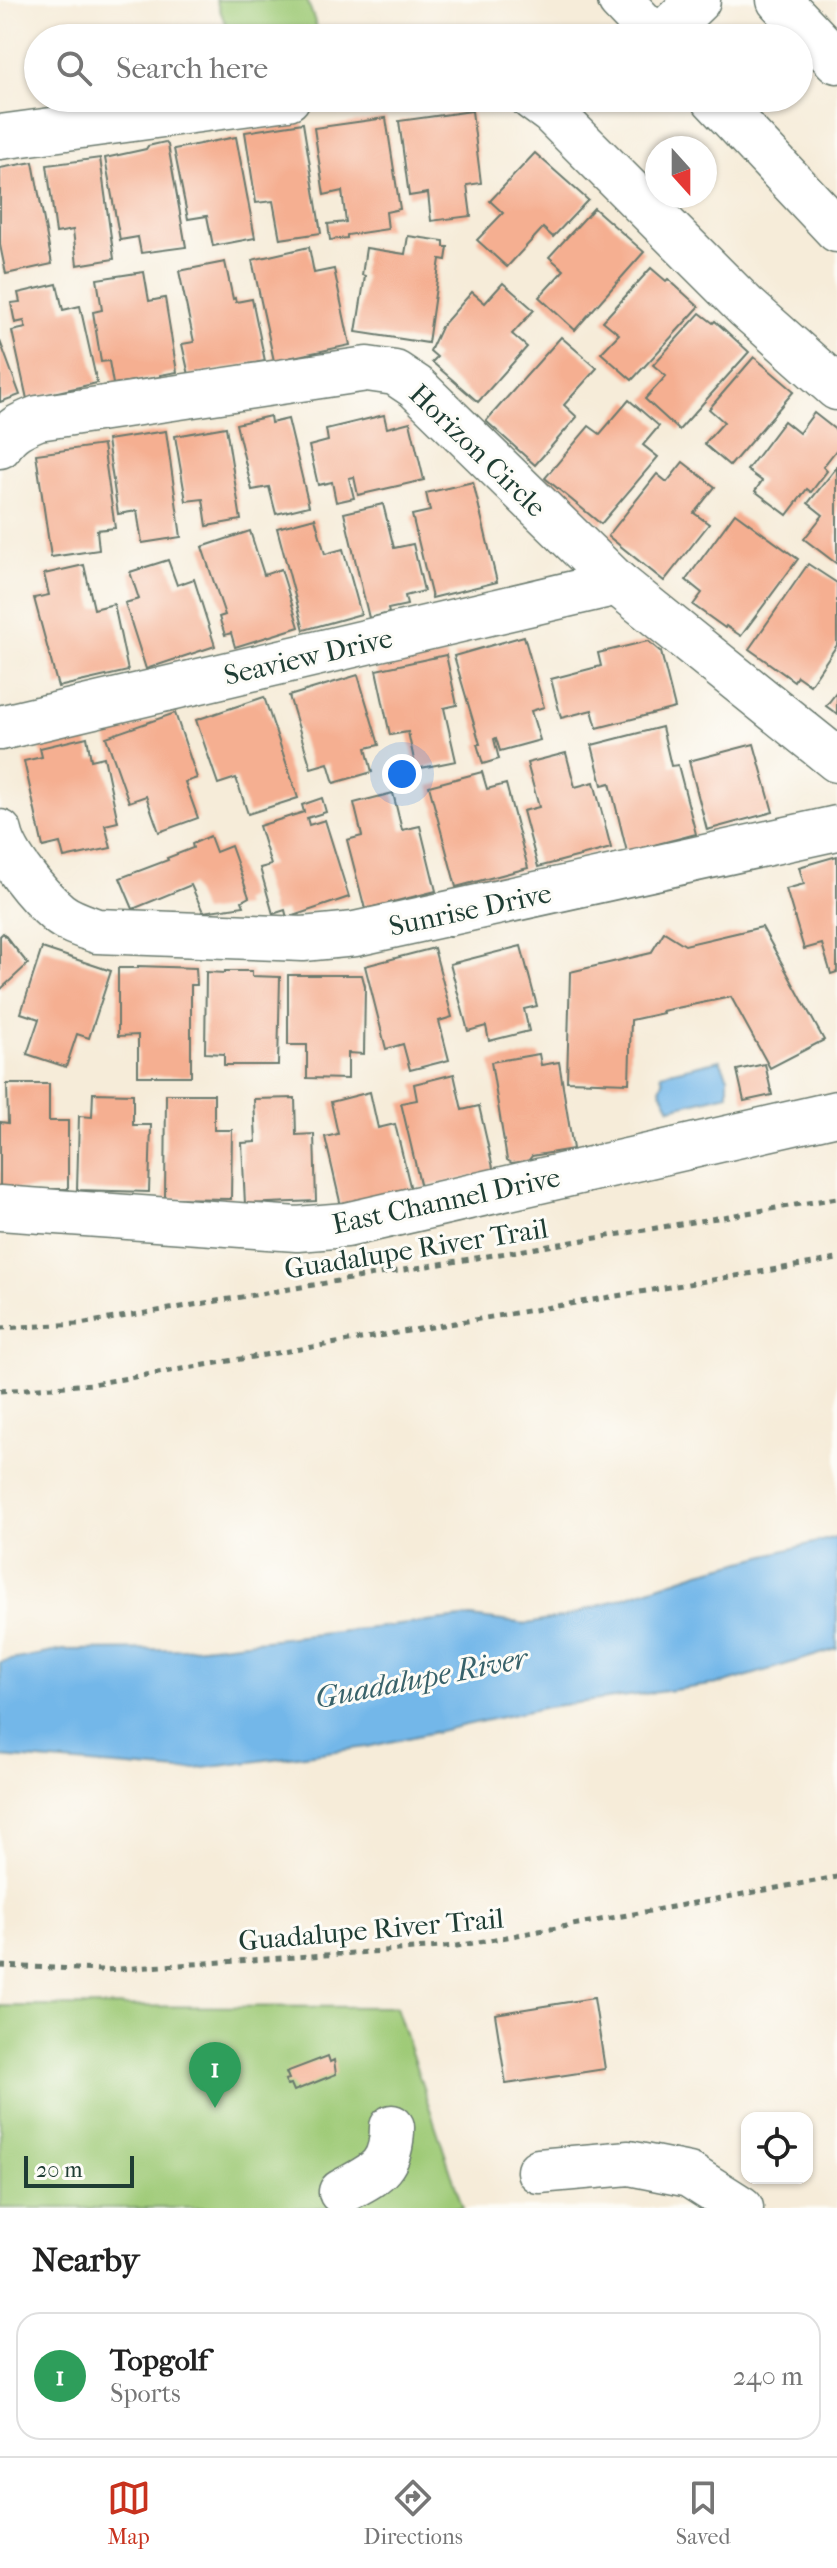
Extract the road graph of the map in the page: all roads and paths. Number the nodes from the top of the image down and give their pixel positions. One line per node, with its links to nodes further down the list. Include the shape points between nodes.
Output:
1 (620, 0): 4 (street)
2 (698, 0): 5 (street)
3 (779, 0): 6 (street)
4 (644, 24)
5 (673, 24)
6 (802, 24)
7 (813, 36): 8 (street)
8 (837, 61)
9 (185, 112): 12 (street)
10 (551, 112): 14 (street, via 746,307)
11 (726, 112): 13 (street)
12 (0, 137)
13 (837, 230)
14 (837, 388)
15 (0, 446): 16 (street, Horizon Circle, via 20,425 38,418 367,369 395,373 416,387)
16 (617, 583): 17 (street, Seaview Drive); 18 (street, Horizon Circle)
17 (0, 728)
18 (837, 760)
19 (837, 828): 20 (street, Sunrise Drive, via 330,938 303,939 97,931 75,924 58,913 12,862)
20 (0, 832)
21 (837, 1113): 23 (street, East Channel Drive, via 346,1225 297,1229)
22 (837, 1198): 25 (path, Guadalupe River Trail, via 79,1324)
23 (0, 1208)
24 (837, 1259): 26 (path, via 92,1384)
25 (0, 1328)
26 (0, 1391)
27 (837, 1877): 28 (path, Guadalupe River Trail, via 457,1946 105,1970)
28 (0, 1966)
29 (392, 2127): 31 (street, via 392,2147 383,2165)
30 (539, 2171): 32 (street, via 629,2163 689,2175)
31 (341, 2192)
32 (741, 2208)

